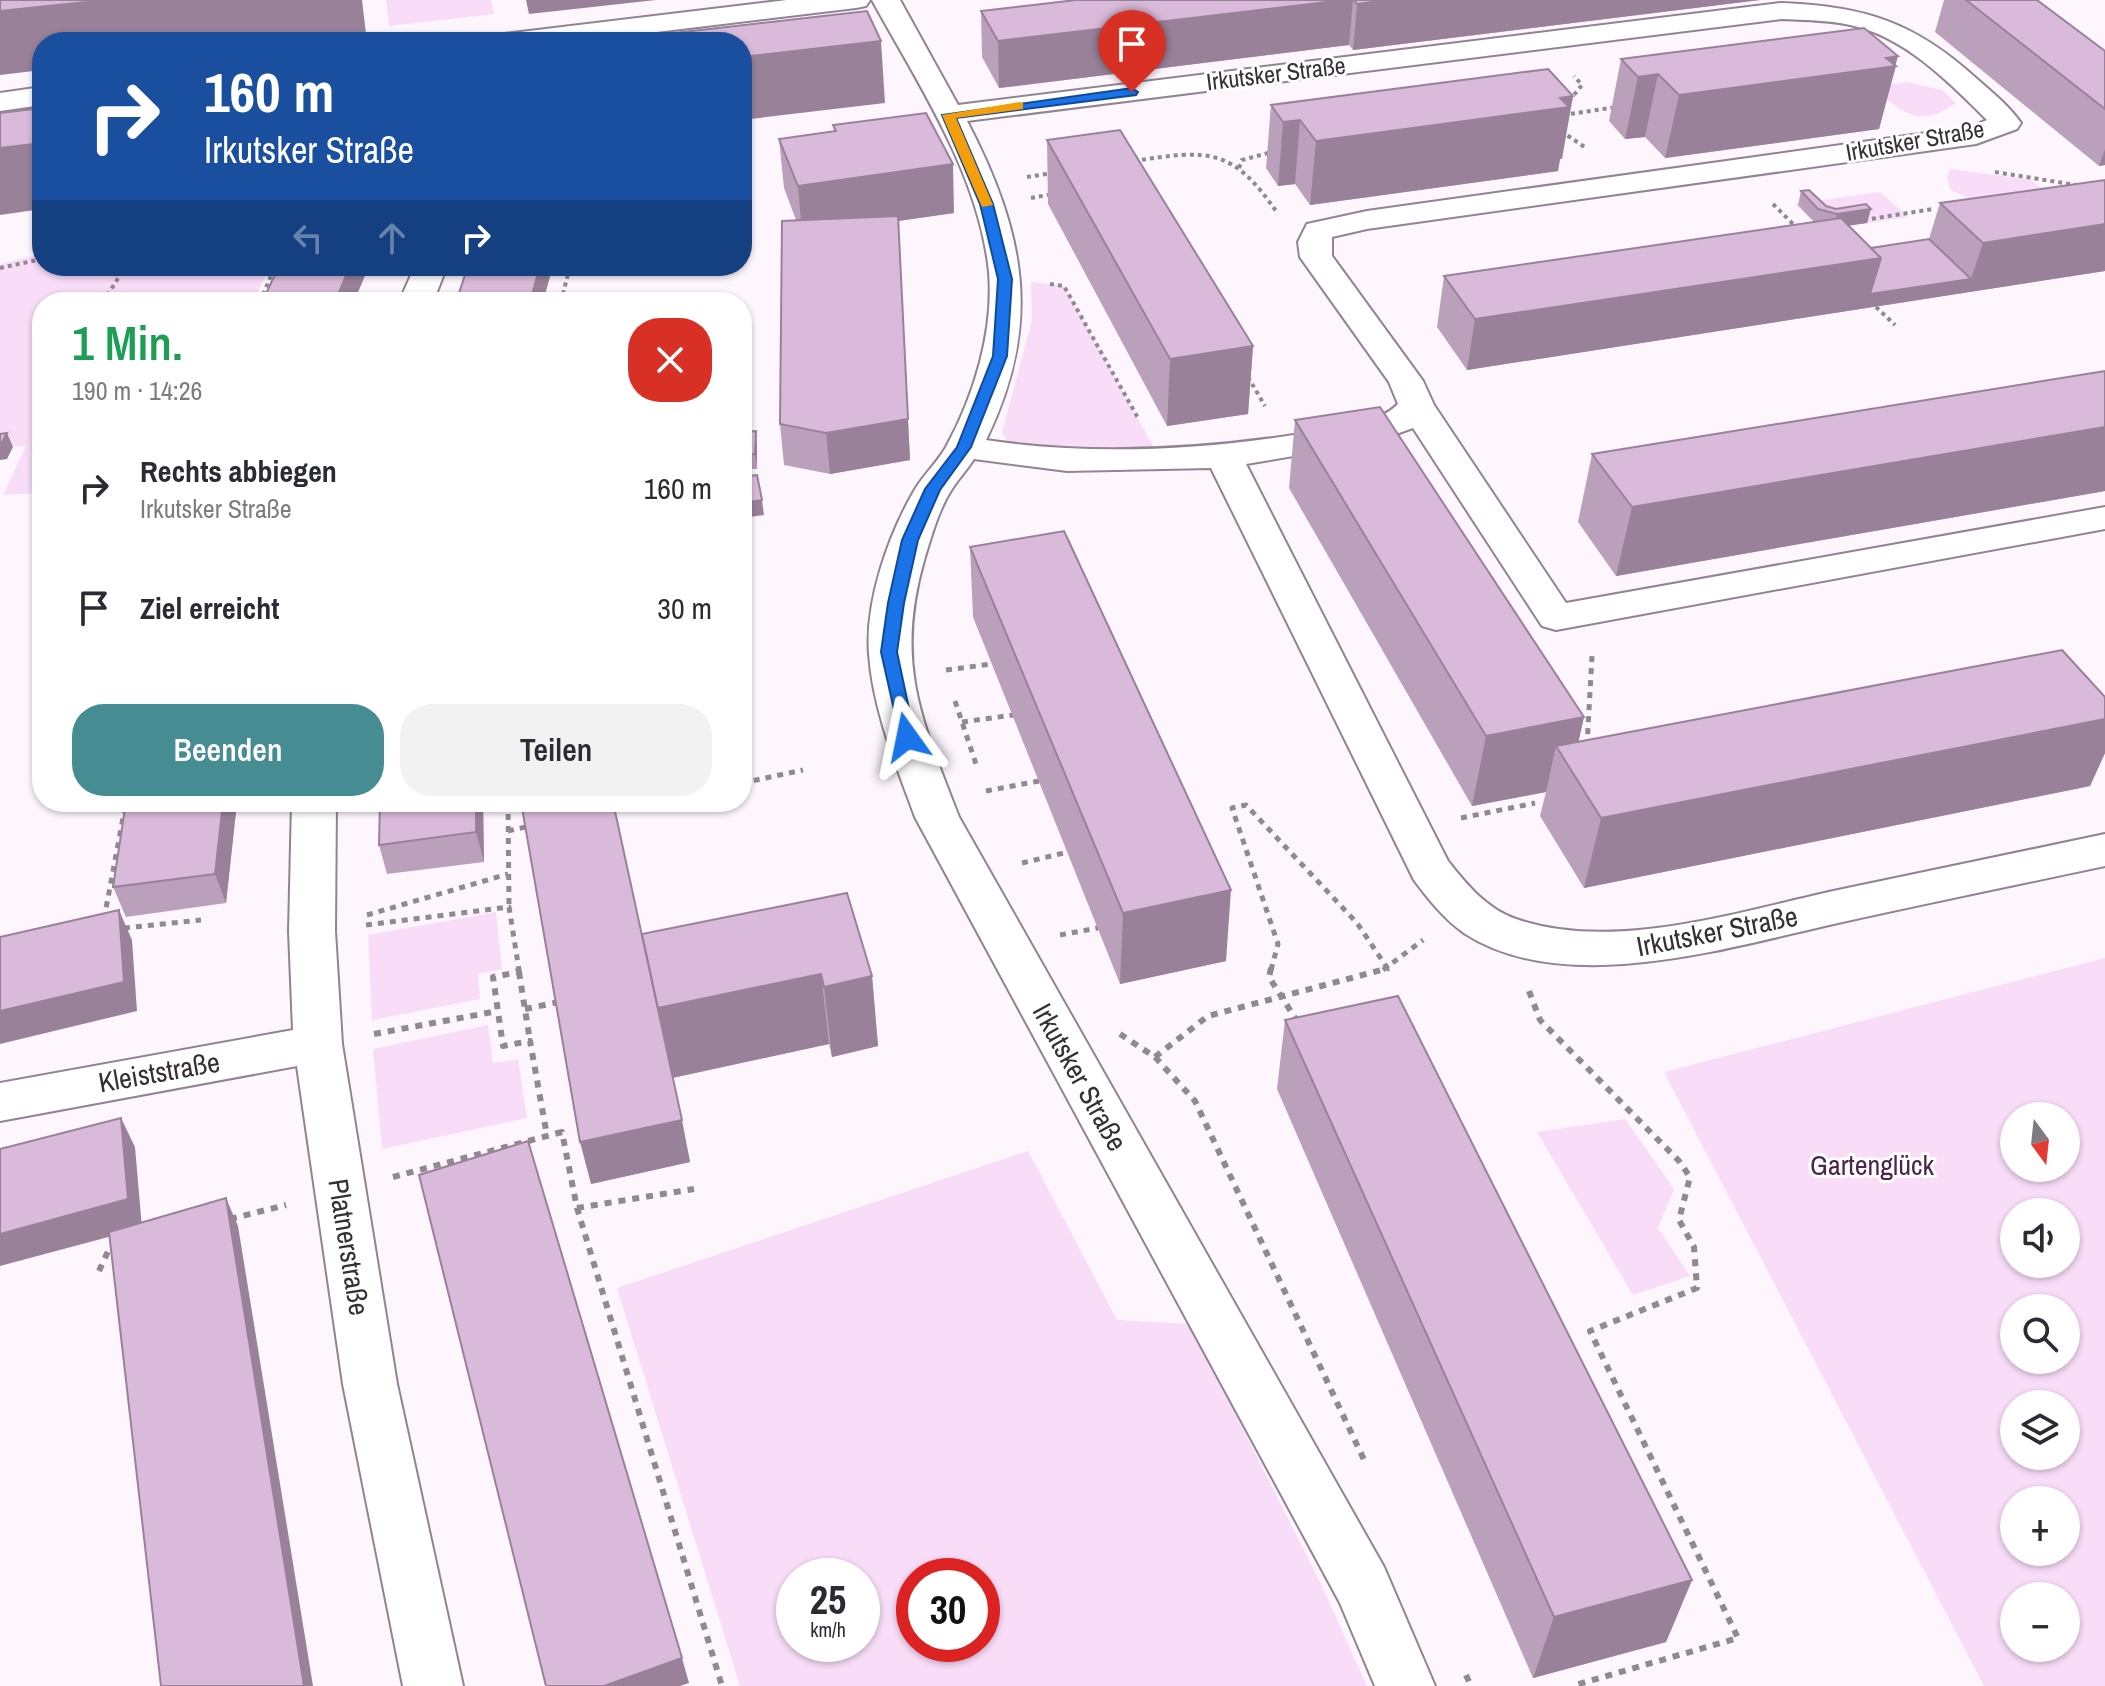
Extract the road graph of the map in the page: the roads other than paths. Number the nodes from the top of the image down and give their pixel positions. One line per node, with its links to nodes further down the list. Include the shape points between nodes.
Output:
1 (856, 0): 3 (street)
2 (886, 0): 6 (street, Irkutsker Straße)
3 (588, 32)
4 (32, 97): 5 (street)
5 (0, 102)
6 (948, 115): 7 (street, Irkutsker Straße, via 1781,11 1862,19 1887,29 1938,61 2006,123 1976,135 1318,231 1318,254 1406,381); 8 (street, Irkutsker Straße, via 983,194 1005,279 1000,356)
7 (1416, 405): 9 (street, via 1402,420 1371,432); 10 (street, via 1556,617)
8 (964, 447): 9 (street, via 1098,464); 16 (street, Irkutsker Straße, via 933,489 910,540 896,603 889,652 907,737 937,817 1363,1587)
9 (1223, 455): 12 (street, Irkutsker Straße, via 1430,869 1460,909 1507,934 1626,949)
10 (2105, 518)
11 (314, 812): 13 (street, Platnerstraße)
12 (2105, 850)
13 (318, 1044): 14 (street, Kleiststraße); 15 (street, Platnerstraße, via 370,1384)
14 (0, 1102)
15 (433, 1686)
16 (1405, 1686)

